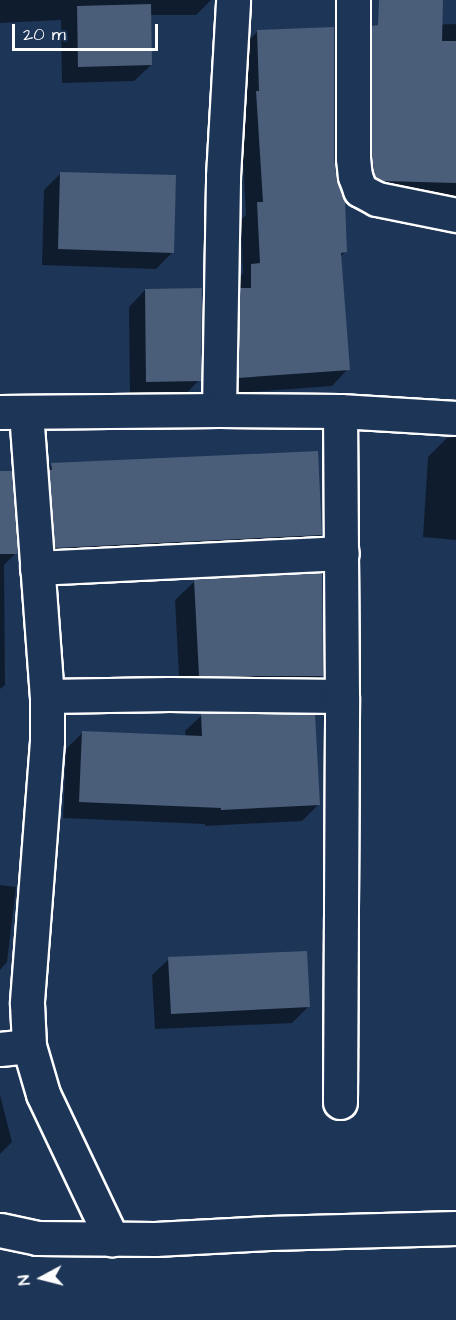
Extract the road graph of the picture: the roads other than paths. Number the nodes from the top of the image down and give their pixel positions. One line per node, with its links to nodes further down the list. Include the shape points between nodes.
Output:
1 (233, 0): 4 (street, via 222,188)
2 (353, 0): 3 (street, via 353,158 360,190 377,199)
3 (456, 215)
4 (219, 410): 5 (street); 6 (street)
5 (340, 411): 7 (street); 8 (street)
6 (13, 412): 9 (street)
7 (456, 418)
8 (342, 553): 9 (street); 11 (street)
9 (38, 568): 10 (street)
10 (47, 696): 11 (street); 12 (street, via 27,1003)
11 (342, 696): 13 (street)
12 (14, 1048): 16 (street, via 43,1094)
13 (340, 1102)
14 (456, 1228): 16 (street)
15 (0, 1230): 16 (street, via 37,1238)
16 (112, 1239)

